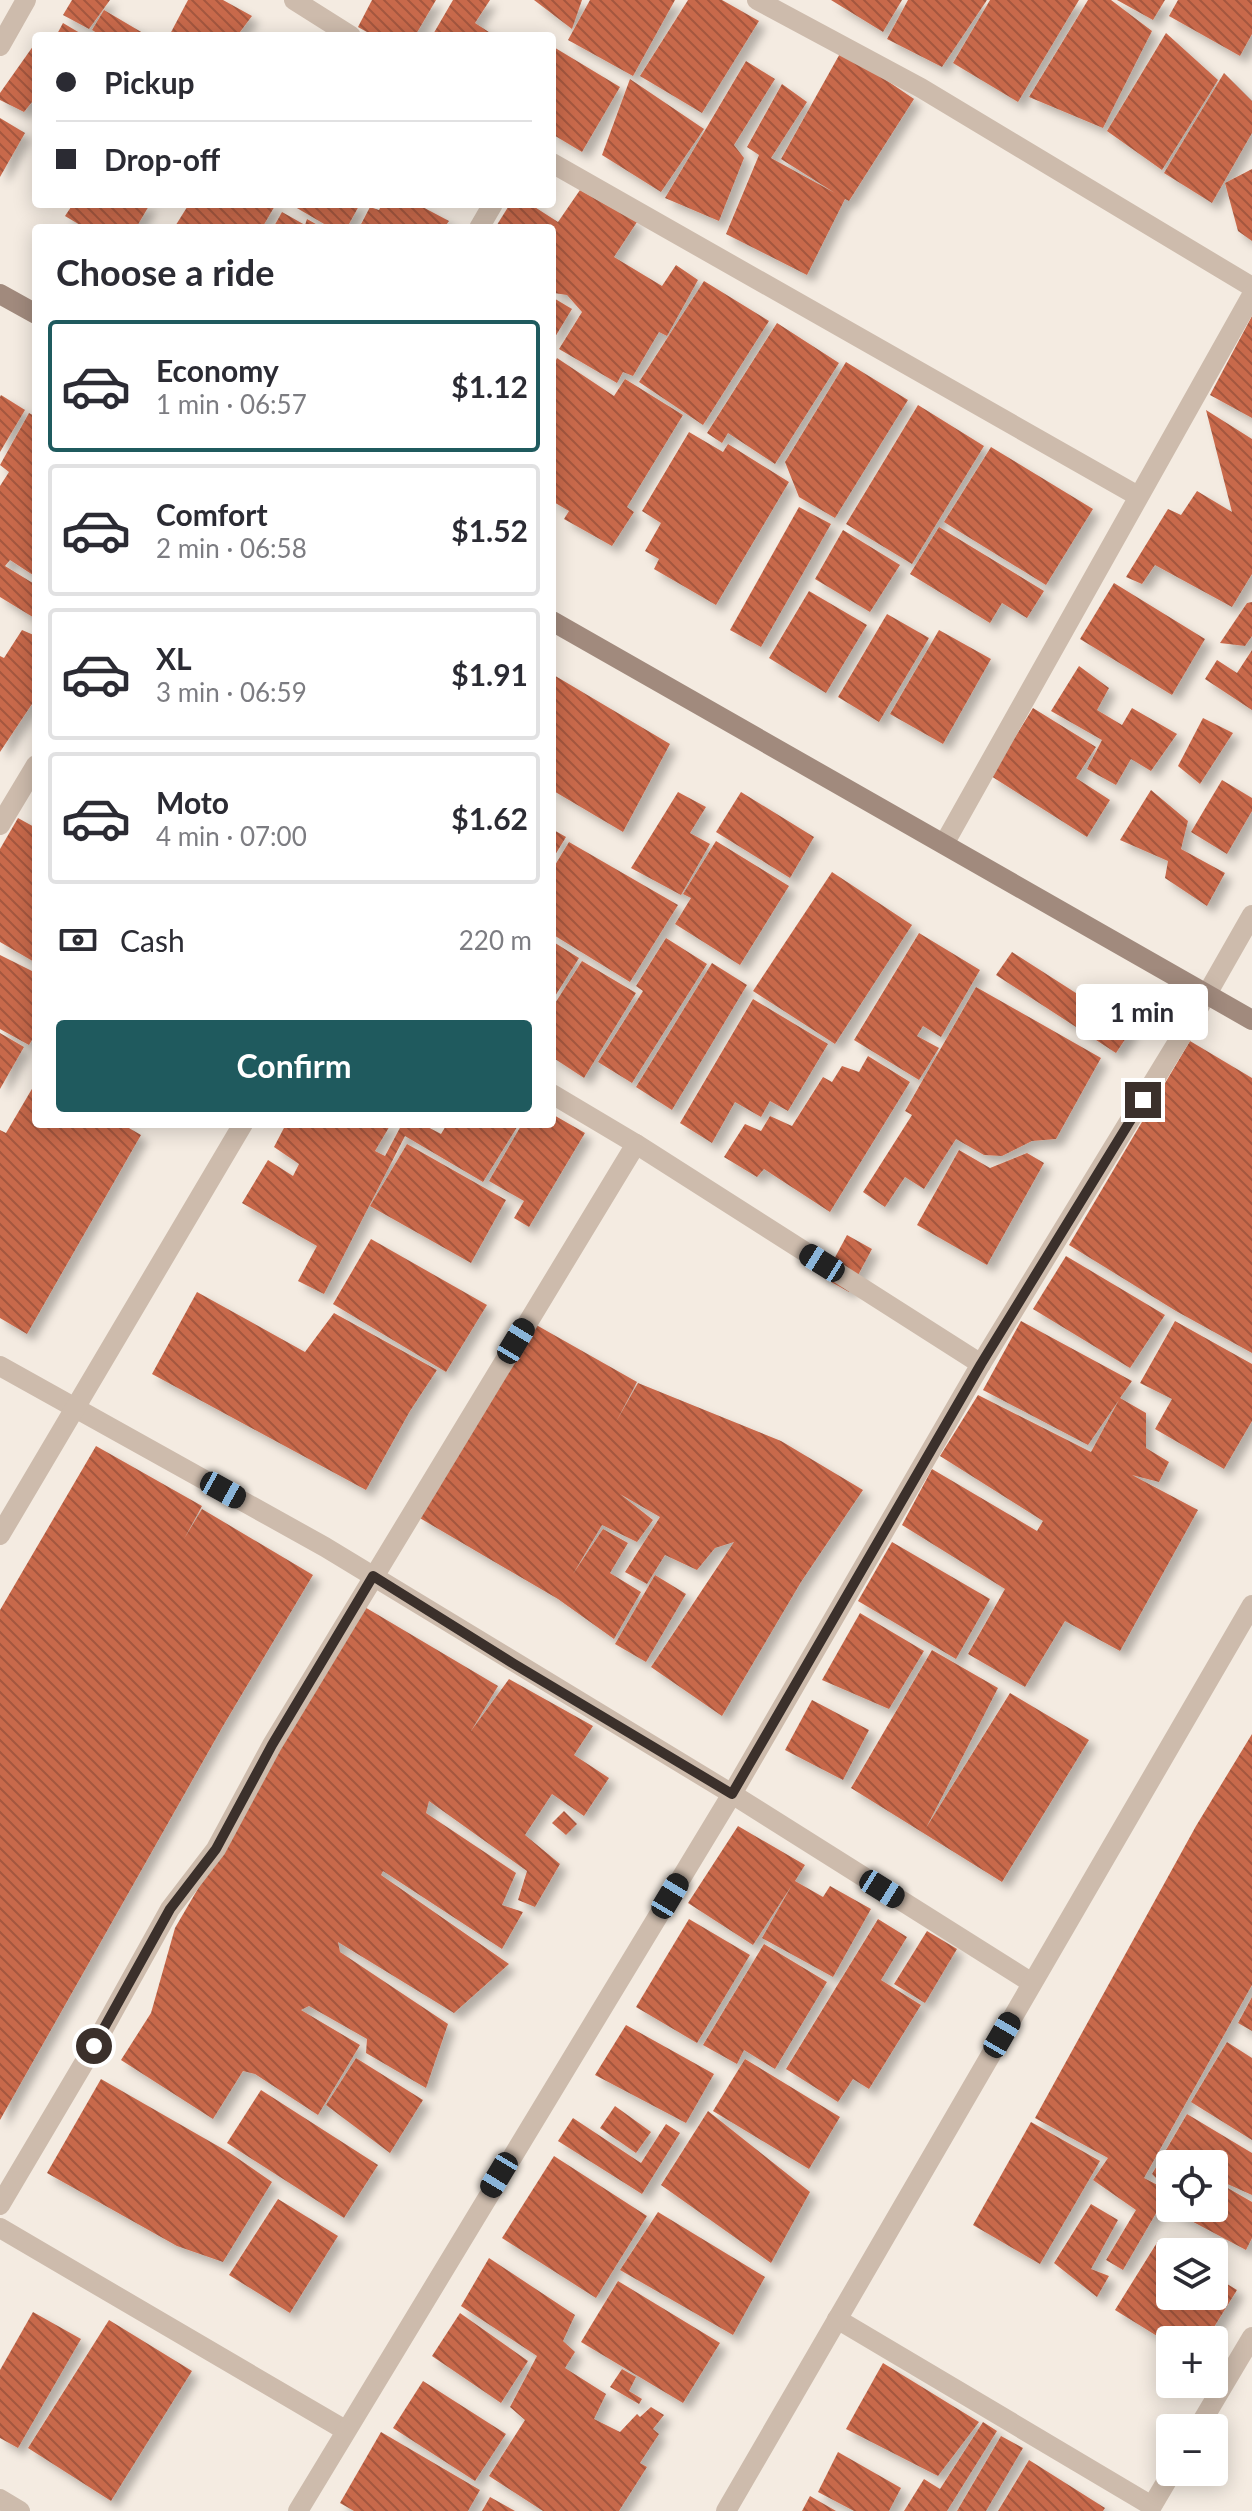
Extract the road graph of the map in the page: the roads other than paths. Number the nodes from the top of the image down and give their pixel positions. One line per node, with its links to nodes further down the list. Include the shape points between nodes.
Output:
1 (26, 0): 5 (street)
2 (294, 0): 4 (street)
3 (757, 0): 7 (street, via 921,88)
4 (345, 32)
5 (0, 46)
6 (556, 165): 11 (street)
7 (1252, 287)
8 (0, 294): 10 (street)
9 (1252, 295): 11 (street)
10 (32, 312)
11 (1138, 496): 15 (street)
12 (556, 623): 15 (street)
13 (32, 771): 14 (street)
14 (3, 813)
15 (944, 844): 17 (street)
16 (1252, 915): 17 (street)
17 (1207, 994): 18 (street); 22 (street)
18 (1252, 1020)
19 (556, 1096): 21 (street)
20 (241, 1128): 24 (street)
21 (636, 1144): 22 (street); 26 (street)
22 (981, 1364): 28 (street)
23 (0, 1366): 24 (street)
24 (72, 1408): 25 (street); 26 (street)
25 (0, 1535)
26 (373, 1576): 28 (street); 30 (street, via 216,1849 170,1909)
27 (1252, 1605): 29 (street)
28 (732, 1794): 29 (street); 35 (street)
29 (1032, 1983): 32 (street)
30 (0, 2205)
31 (0, 2228): 35 (street)
32 (837, 2319): 38 (street); 41 (street)
33 (1252, 2337): 34 (street)
34 (1206, 2414)
35 (345, 2430): 40 (street)
36 (1165, 2486): 38 (street)
37 (0, 2499): 39 (street)
38 (1154, 2509)
39 (20, 2511)
40 (298, 2511)
41 (726, 2511)

